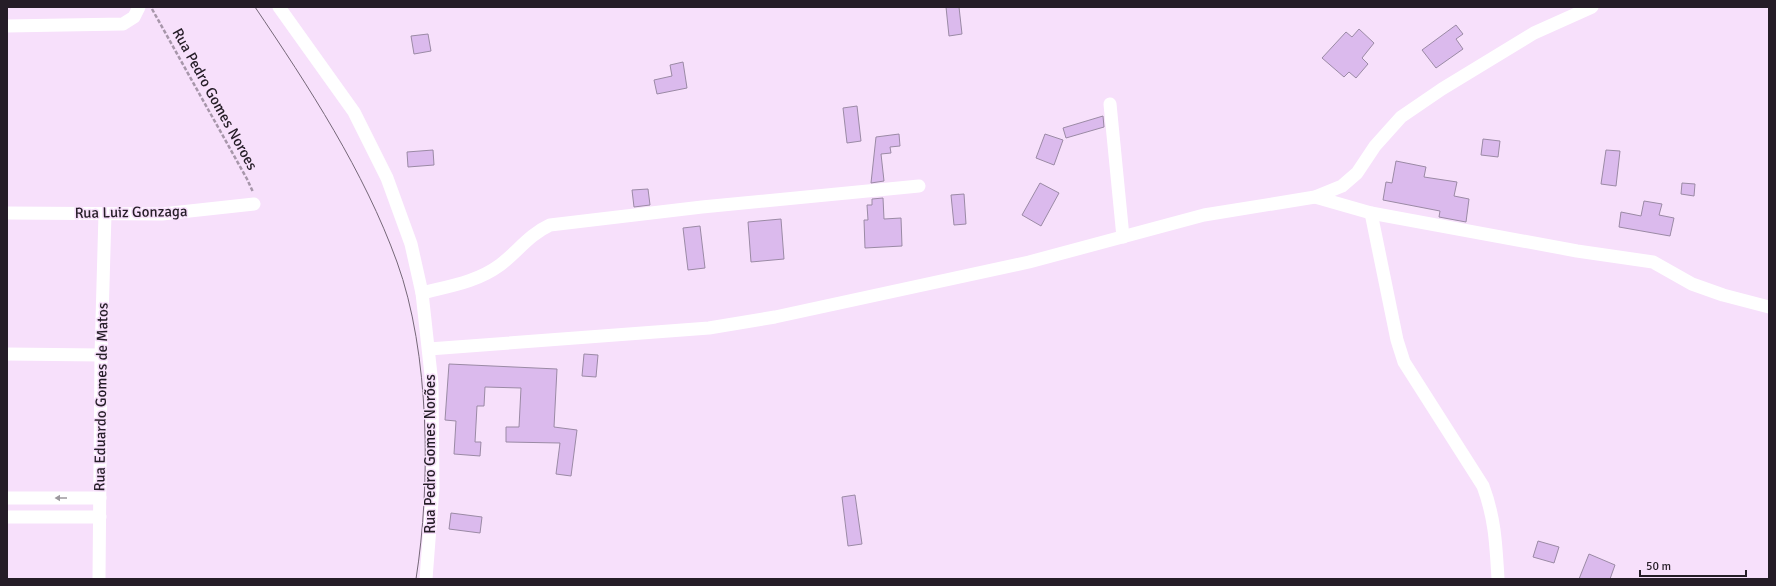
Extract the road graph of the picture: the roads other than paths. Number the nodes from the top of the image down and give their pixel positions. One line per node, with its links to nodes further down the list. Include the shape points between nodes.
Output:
1 (139, 7): 4 (street, via 134,17 122,24)
2 (279, 7): 13 (street, Rua Pedro Gomes Norões, via 354,112 387,178 411,244)
3 (1592, 7): 7 (street, via 1534,34 1442,89 1401,117 1375,146 1356,173 1342,186)
4 (7, 26)
5 (1110, 104): 12 (street)
6 (919, 186): 13 (street, via 550,225 541,229 500,265 479,278)
7 (1315, 197): 11 (street); 12 (street, via 1204,215)
8 (254, 204): 10 (street, Rua Luiz Gonzaga, via 162,214)
9 (7, 213): 10 (street, Rua Luiz Gonzaga)
10 (105, 214): 17 (street, Rua Eduardo Gomes de Matos)
11 (1371, 214): 14 (street, via 1577,252 1653,262 1692,284); 24 (street, via 1397,340 1404,362 1483,486 1496,532)
12 (1123, 237): 15 (street, via 1029,262 775,317 709,328)
13 (422, 293): 15 (street, Rua Pedro Gomes Norões)
14 (1769, 307)
15 (429, 349): 23 (street, Rua Pedro Gomes Norões, via 433,481)
16 (7, 354): 17 (street)
17 (101, 355): 19 (street, Rua Eduardo Gomes de Matos)
18 (7, 498): 19 (street, one-way to 18)
19 (100, 498): 21 (street, Rua Eduardo Gomes de Matos)
20 (7, 517): 21 (street)
21 (100, 517): 22 (street, Rua Eduardo Gomes de Matos)
22 (99, 579)
23 (426, 579)
24 (1498, 579)

